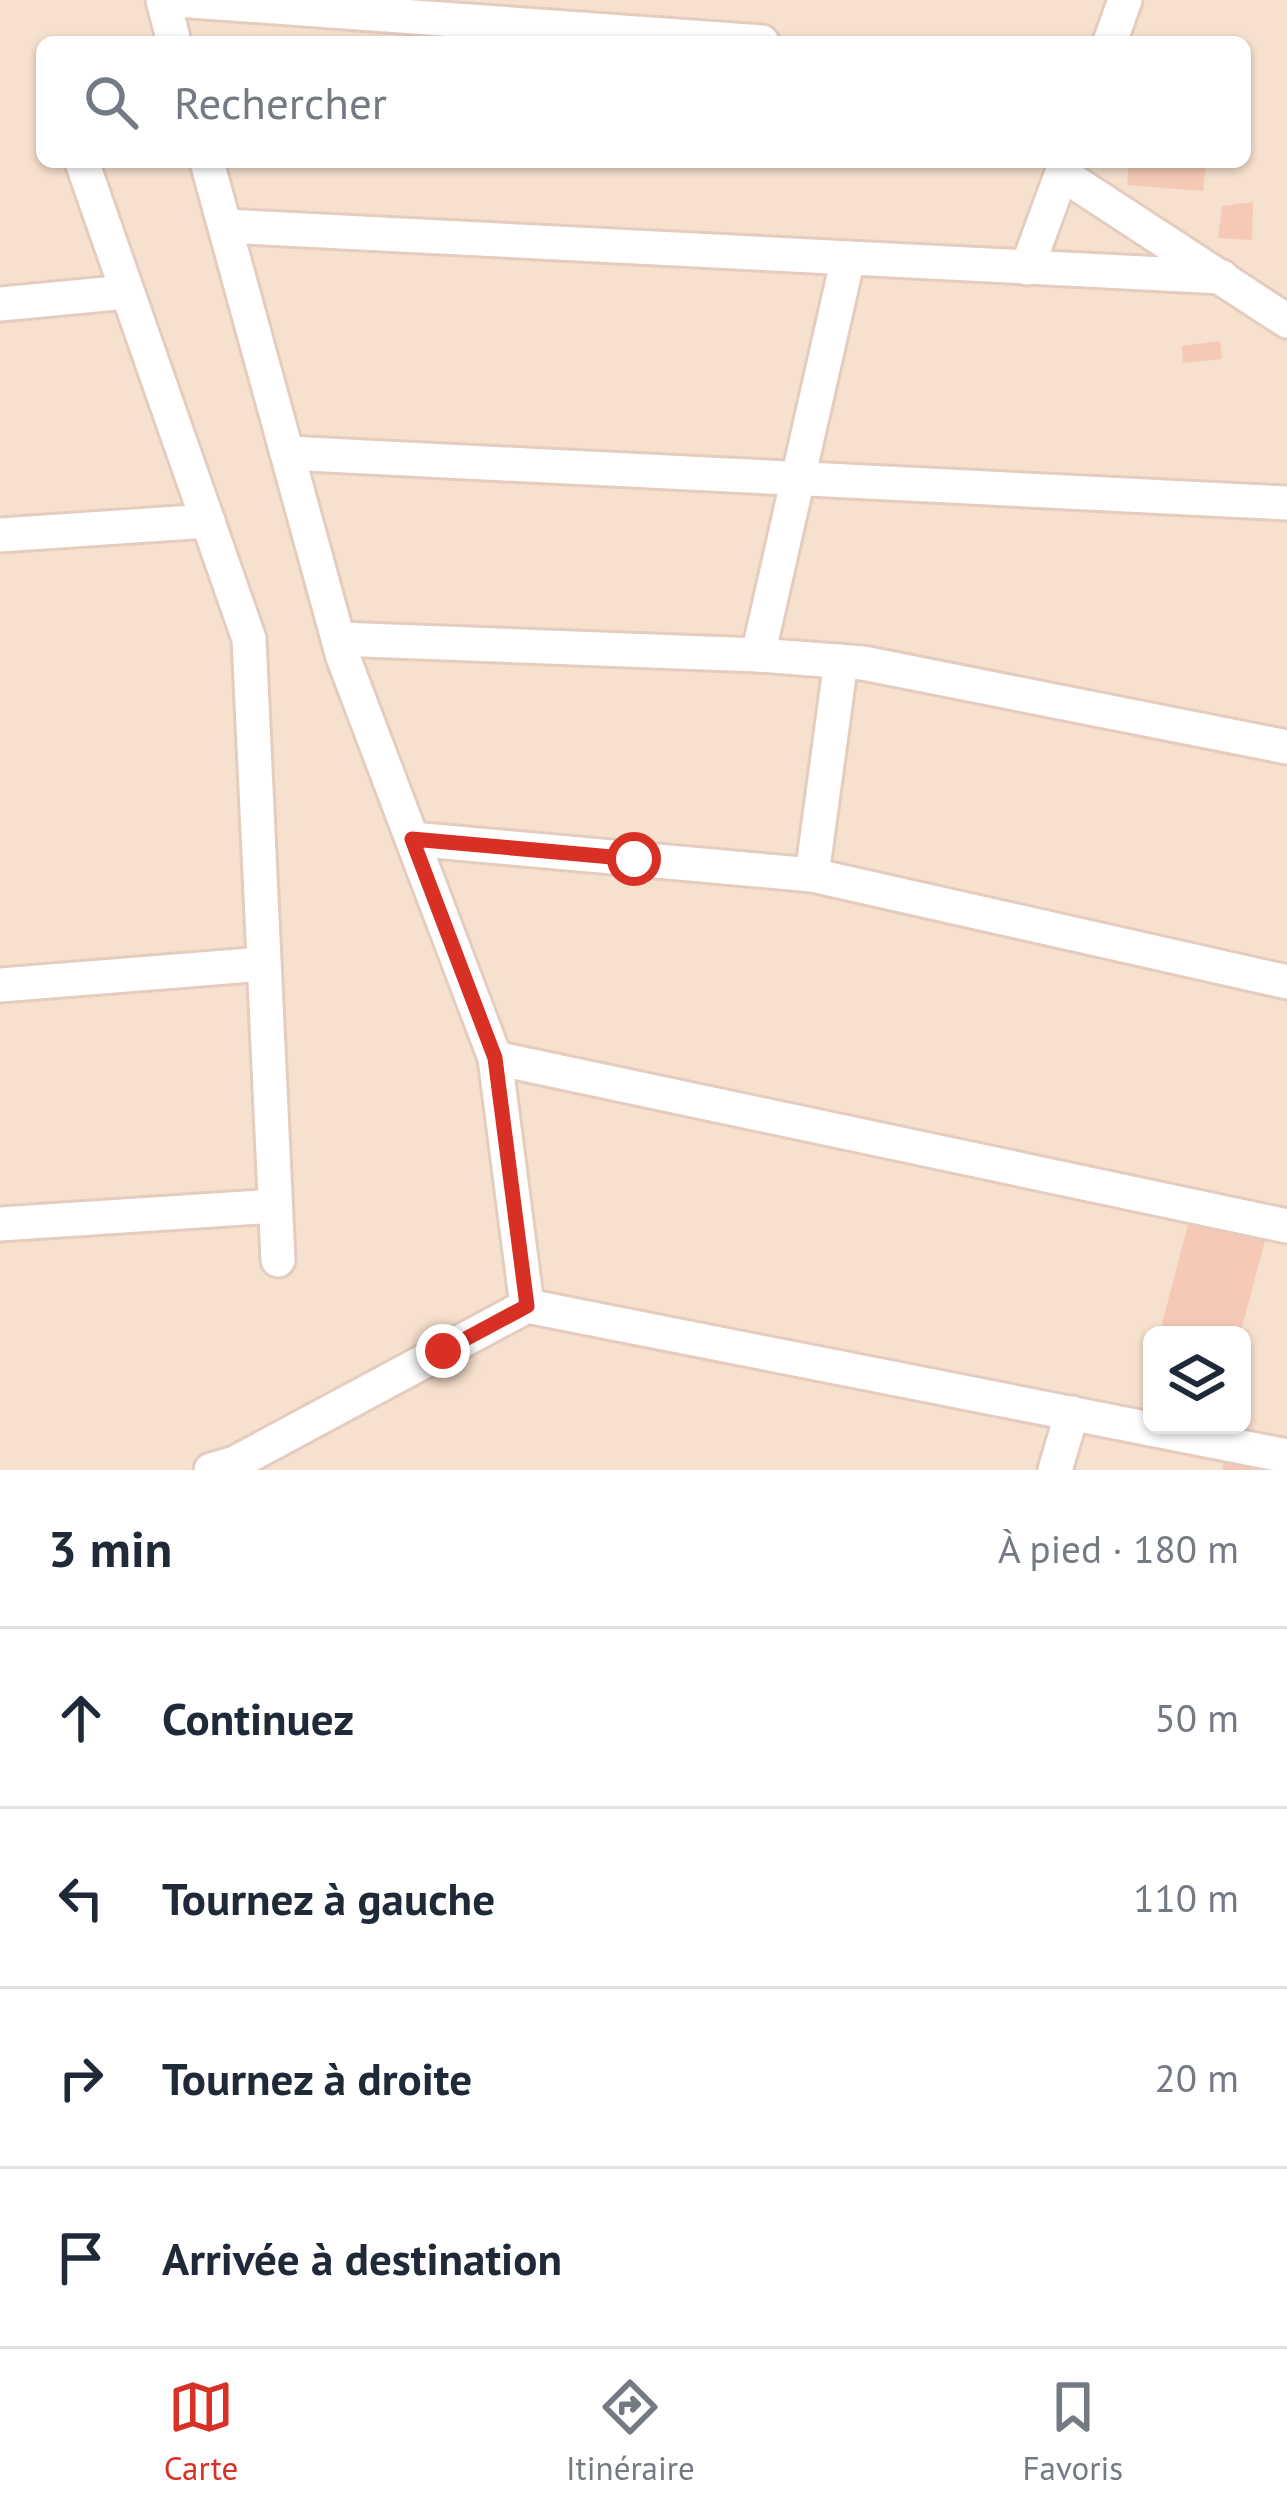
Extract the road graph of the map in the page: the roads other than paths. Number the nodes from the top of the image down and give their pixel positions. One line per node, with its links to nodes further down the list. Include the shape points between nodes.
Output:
1 (163, 0): 4 (street)
2 (177, 0): 5 (street)
3 (1125, 0): 6 (street)
4 (172, 36)
5 (678, 36)
6 (1112, 36)
7 (84, 168): 14 (street)
8 (210, 168): 10 (street)
9 (1064, 168): 12 (street); 13 (street)
10 (225, 226): 11 (street); 17 (street)
11 (848, 258): 12 (street); 18 (street)
12 (1027, 268): 13 (street)
13 (1222, 277): 16 (street)
14 (127, 292): 15 (street); 20 (street)
15 (0, 304)
16 (1287, 321)
17 (287, 453): 18 (street); 22 (street)
18 (798, 478): 19 (street); 23 (street)
19 (1287, 503)
20 (208, 521): 21 (street); 28 (street, via 249,639)
21 (0, 535)
22 (338, 639): 23 (street); 26 (street)
23 (758, 655): 24 (street)
24 (842, 661): 25 (street); 27 (street)
25 (1287, 747)
26 (412, 839): 27 (street); 31 (street)
27 (812, 875): 29 (street)
28 (264, 964): 30 (street); 32 (street)
29 (1287, 982)
30 (0, 985)
31 (495, 1058): 34 (street); 36 (street)
32 (275, 1206): 33 (street); 35 (street)
33 (0, 1224)
34 (1287, 1226)
35 (278, 1260)
36 (527, 1306): 37 (street); 39 (street)
37 (1072, 1413): 38 (street); 40 (street)
38 (1287, 1456)
39 (237, 1468)
40 (1055, 1470)

